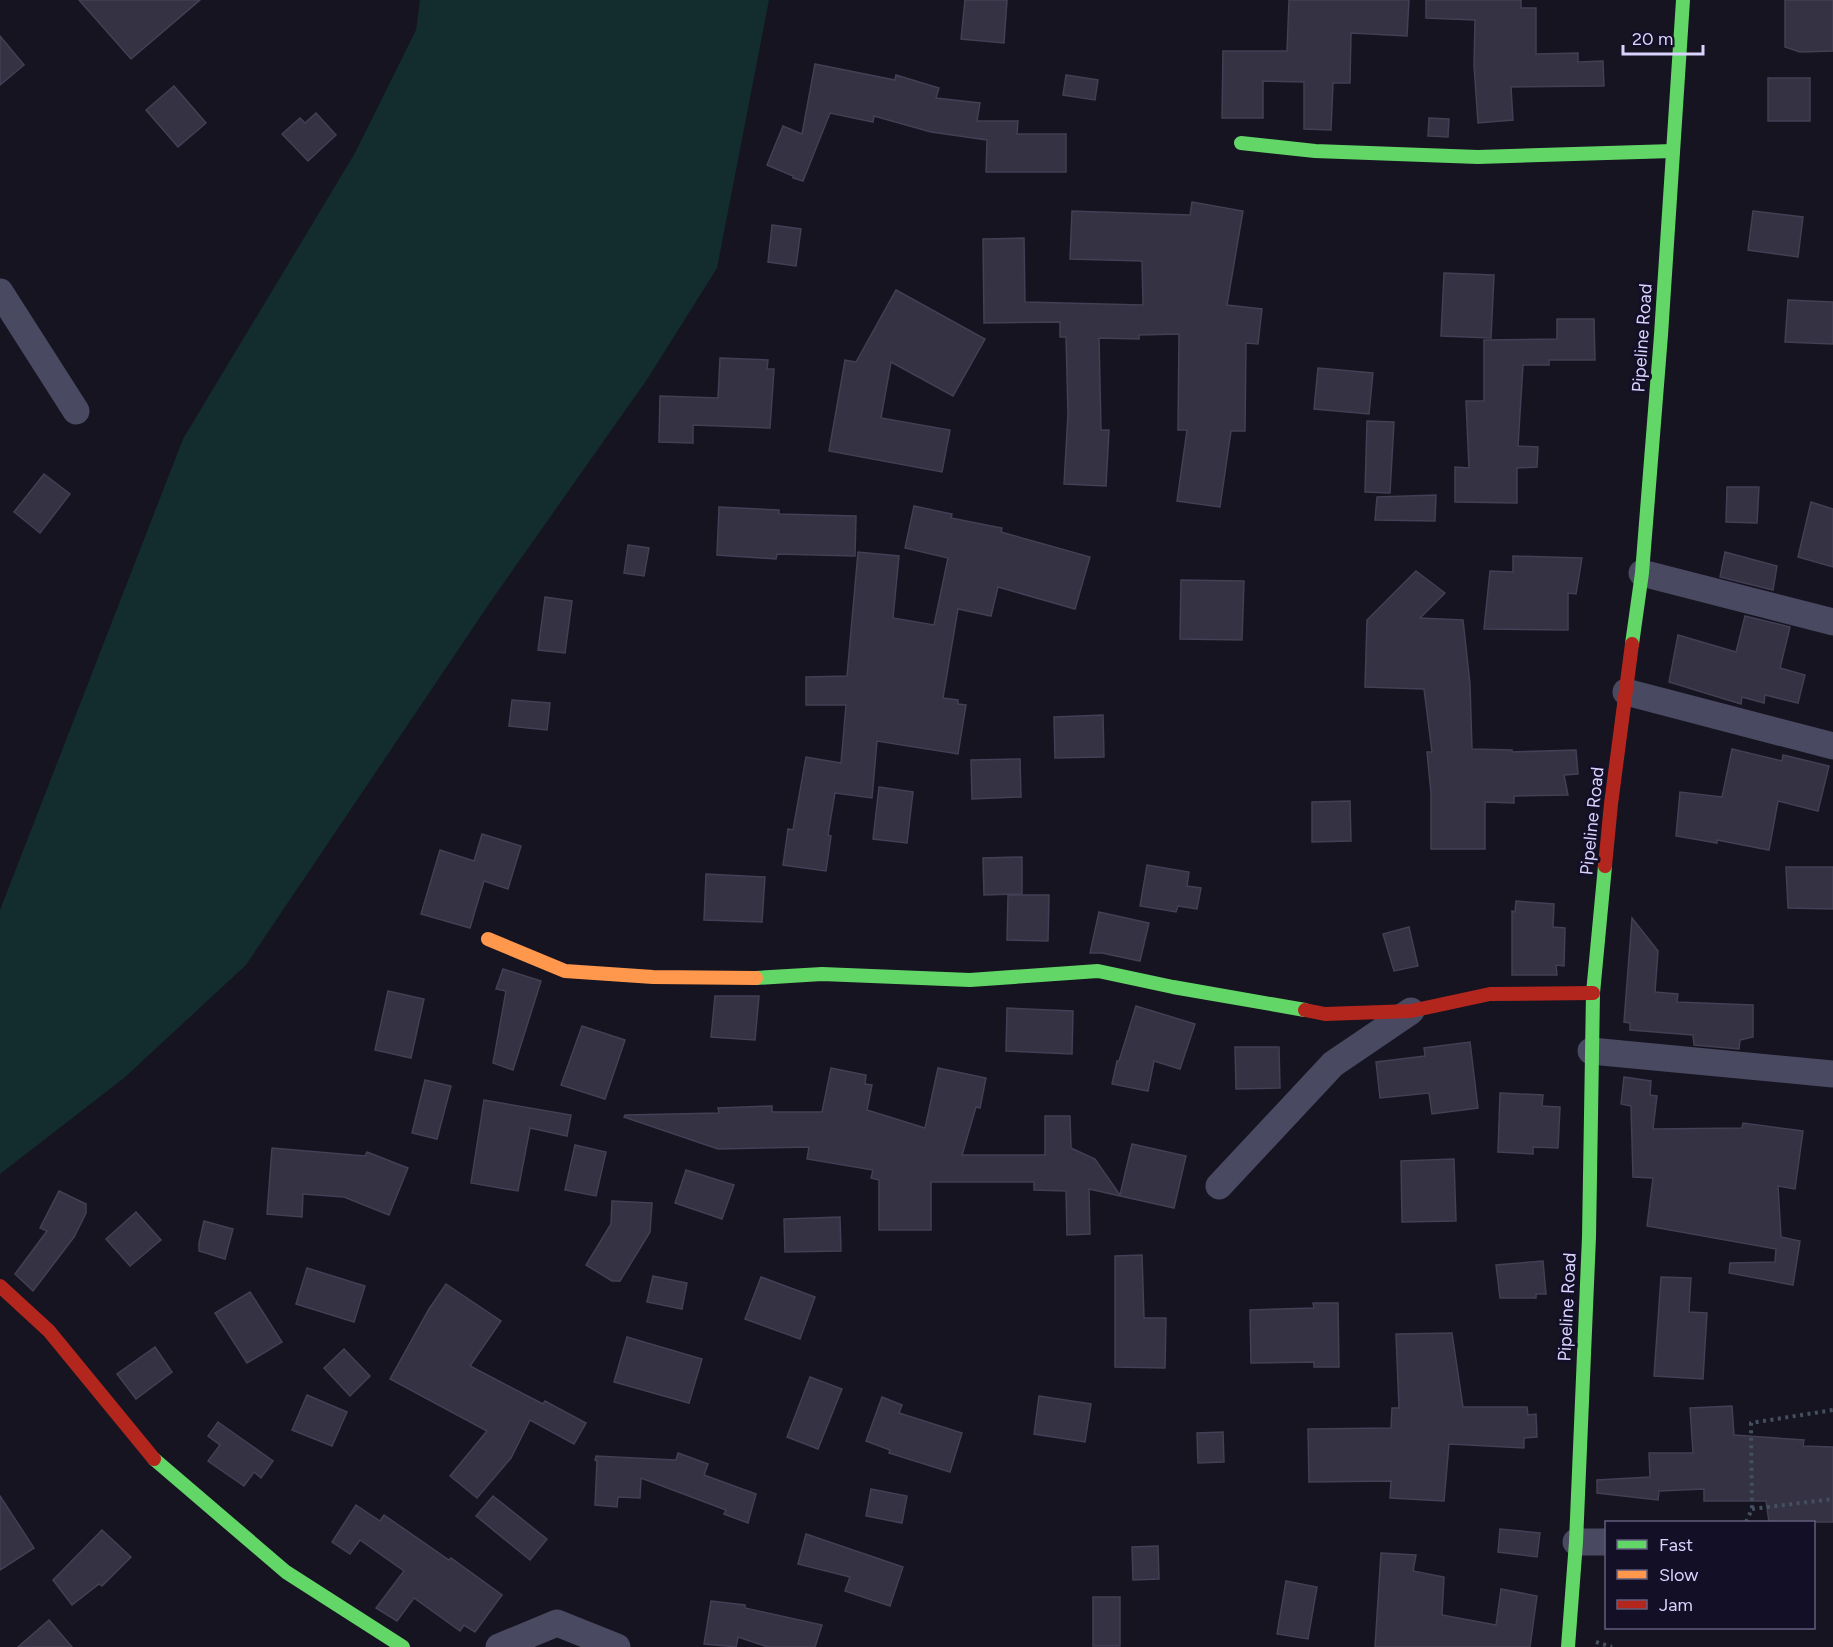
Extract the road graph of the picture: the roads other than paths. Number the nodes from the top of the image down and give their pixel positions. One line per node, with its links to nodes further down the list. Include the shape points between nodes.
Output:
1 (1683, 0): 3 (street, Pipeline Road)
2 (1241, 143): 3 (street, via 1315,151 1478,158)
3 (1673, 151): 6 (street, Pipeline Road)
4 (0, 292): 5 (street)
5 (76, 411)
6 (1642, 573): 7 (street); 8 (street, Pipeline Road)
7 (1833, 622)
8 (1626, 692): 9 (street); 11 (street, Pipeline Road)
9 (1833, 746)
10 (488, 939): 12 (street, via 565,971 664,977 822,974 970,980 1098,970 1325,1014)
11 (1593, 993): 12 (street, via 1490,994); 13 (street, Pipeline Road)
12 (1411, 1011): 15 (street, via 1333,1064)
13 (1591, 1051): 14 (street); 17 (street, Pipeline Road, via 1589,1238)
14 (1833, 1074)
15 (1219, 1186)
16 (0, 1286): 19 (street, via 50,1331 152,1458 286,1572)
17 (1576, 1542): 18 (street); 22 (street, Pipeline Road)
18 (1605, 1542)
19 (403, 1647)
20 (499, 1647): 21 (street, via 557,1623)
21 (617, 1647)
22 (1568, 1647)

